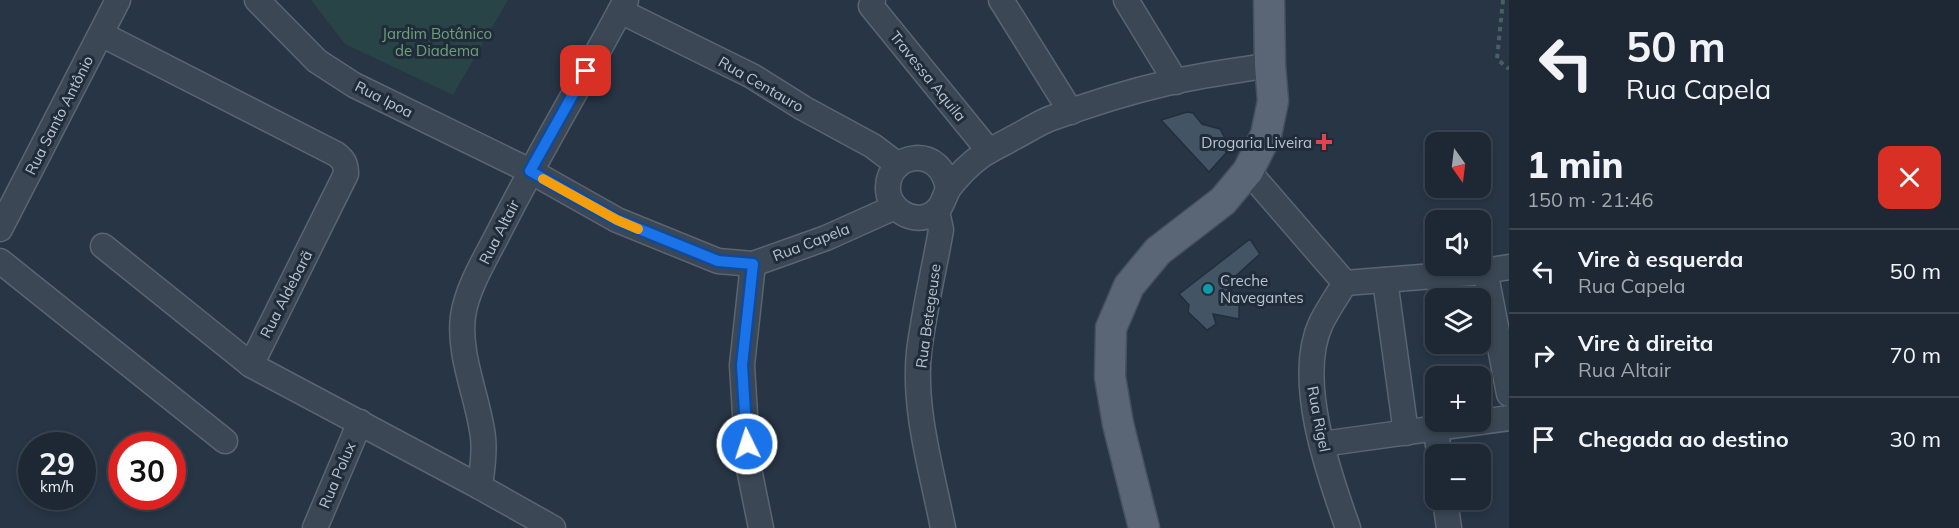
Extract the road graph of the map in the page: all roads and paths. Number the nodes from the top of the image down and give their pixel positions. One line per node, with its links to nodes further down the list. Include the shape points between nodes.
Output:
1 (118, 0): 9 (street, Rua Santo Antônio)
2 (257, 0): 17 (street, Rua Ipoa, via 317,61 354,85)
3 (873, 0): 14 (street, Travessa Aquila, via 871,6)
4 (1001, 0): 13 (street)
5 (1126, 0): 12 (street)
6 (1269, 0): 10 (main road)
7 (1503, 0): 11 (path, via 1497,59)
8 (623, 5): 16 (street, Rua Centauro, via 873,146); 17 (street, Rua Altair)
9 (101, 34): 21 (street, Rua Santo Antônio); 31 (street, Rua Aldebarã, via 336,154 346,165 346,174)
10 (1270, 65): 12 (street); 18 (main road, via 1273,101 1266,135)
11 (1509, 69)
12 (1176, 82): 13 (street)
13 (1071, 112): 14 (street)
14 (985, 153): 15 (street); 19 (street)
15 (931, 161): 16 (street, via 908,159); 19 (street, via 946,178)
16 (898, 165): 20 (street, via 887,185)
17 (530, 171): 24 (street, Rua Capela, via 617,220 718,261); 40 (street, Rua Altair, via 476,277 463,314 464,350 483,436)
18 (1248, 171): 30 (street); 46 (main road, via 1223,201 1158,250 1129,286 1111,328 1110,376)
19 (943, 200): 20 (street, via 927,216 915,218); 45 (street, Rua Betegeuse, via 919,352 919,392)
20 (895, 207): 24 (street, Rua Capela, via 826,238)
21 (0, 229)
22 (103, 246): 31 (street)
23 (0, 261): 38 (street)
24 (753, 264): 44 (street, via 742,365 748,464)
25 (1509, 267): 26 (street)
26 (1491, 269)
27 (1425, 276): 29 (street)
28 (1486, 276): 32 (street)
29 (1385, 280): 30 (street); 37 (street)
30 (1345, 283): 39 (street, Rua Rigel, via 1321,324 1313,353 1311,386)
31 (250, 365): 35 (street)
32 (1509, 394)
33 (1509, 418): 34 (street)
34 (1491, 421)
35 (360, 422): 40 (street); 42 (street, Rua Polux)
36 (1425, 430): 37 (street)
37 (1406, 433): 39 (street)
38 (225, 441)
39 (1322, 444): 47 (street, Rua Rigel)
40 (480, 487): 43 (street)
41 (1446, 510): 48 (street)
42 (315, 528)
43 (553, 528)
44 (761, 528)
45 (943, 528)
46 (1144, 528)
47 (1348, 528)
48 (1449, 528)

